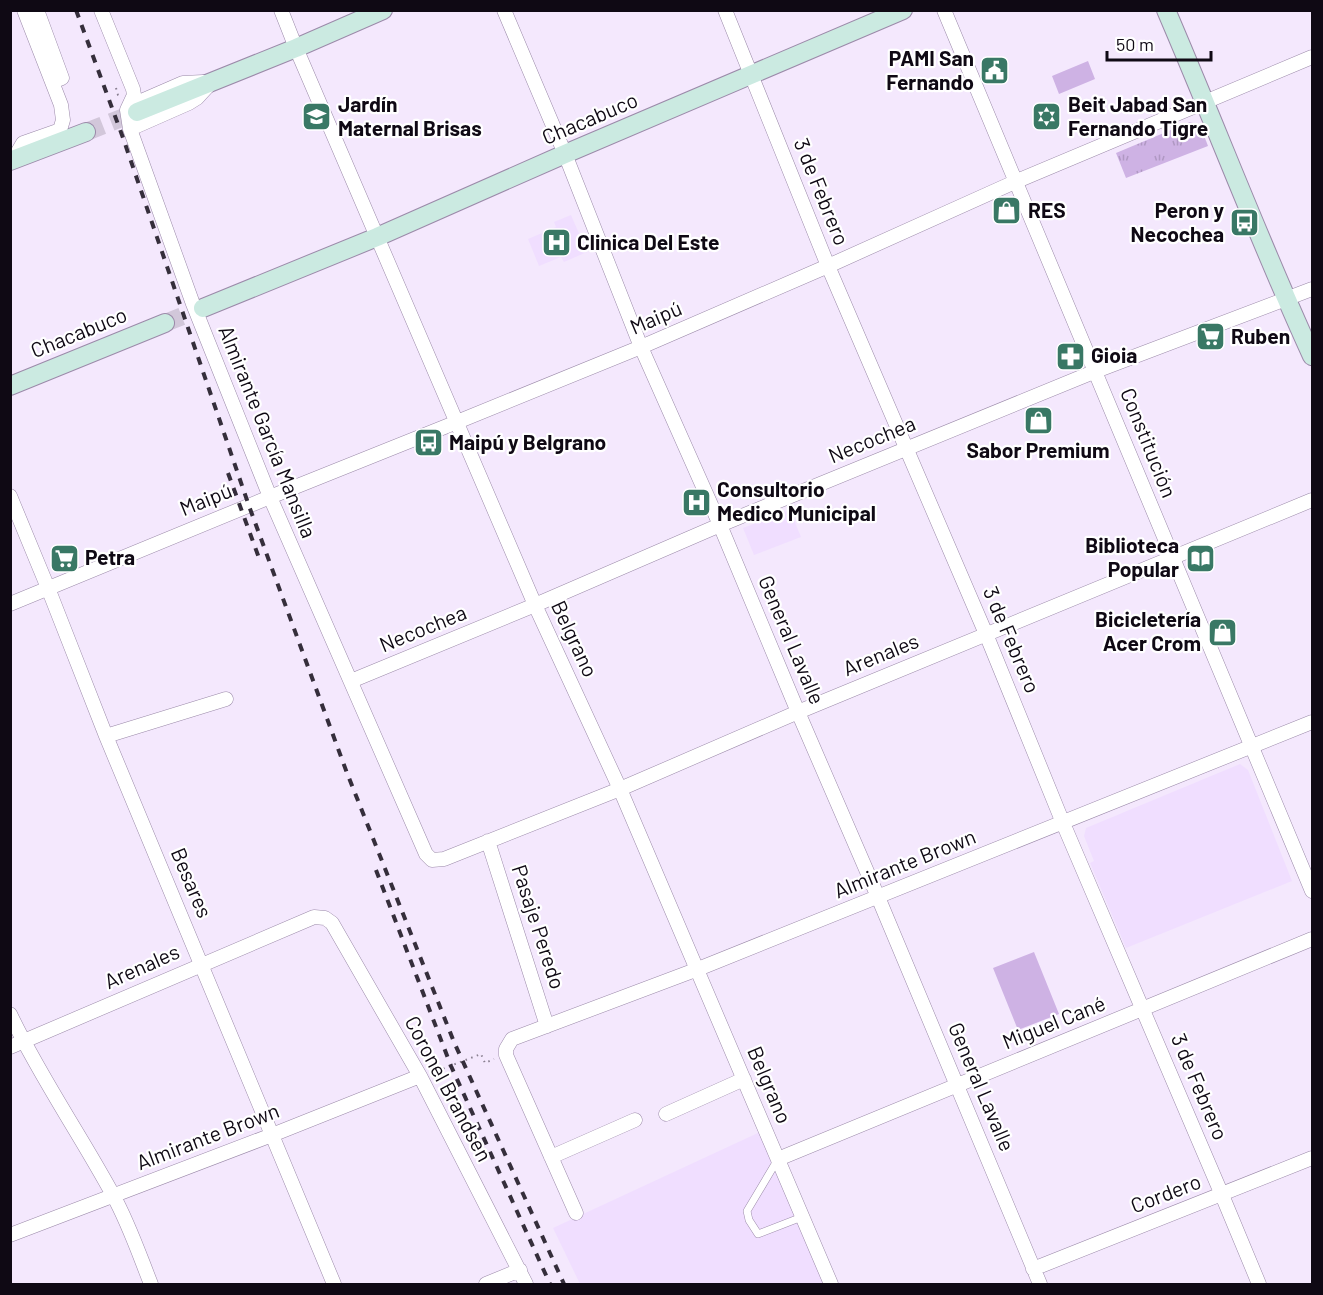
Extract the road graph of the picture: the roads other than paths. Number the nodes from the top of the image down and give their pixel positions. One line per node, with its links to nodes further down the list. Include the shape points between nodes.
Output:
1 (24, 10): 14 (street)
2 (37, 10): 14 (street, via 63,78)
3 (101, 10): 16 (street, Almirante García Mansilla, via 133,89)
4 (281, 10): 11 (street, Belgrano)
5 (383, 10): 11 (street)
6 (504, 10): 18 (street, General Lavalle)
7 (725, 10): 13 (street, 3 de Febrero)
8 (903, 10): 13 (street, Chacabuco)
9 (944, 10): 20 (street, Constitución)
10 (1166, 10): 15 (street)
11 (296, 48): 16 (street); 21 (street, Belgrano)
12 (1312, 57): 15 (street, Maipú)
13 (752, 75): 18 (street, Chacabuco); 22 (street, 3 de Febrero)
14 (52, 82): 19 (street, via 61,105 60,130 23,143)
15 (1205, 102): 20 (street, Maipú); 24 (street)
16 (132, 116): 25 (street, Almirante García Mansilla)
17 (86, 132): 19 (street)
18 (565, 154): 21 (street, Chacabuco); 27 (street, General Lavalle)
19 (12, 161)
20 (1017, 181): 22 (street, Maipú); 29 (street, Constitución)
21 (377, 237): 25 (street, Chacabuco); 31 (street, Belgrano)
22 (828, 266): 27 (street, Maipú); 32 (street, 3 de Febrero)
23 (1312, 289): 24 (street, Necochea)
24 (1286, 299): 28 (street); 29 (street, Necochea)
25 (198, 306): 34 (street, Almirante García Mansilla)
26 (165, 323): 30 (street, Chacabuco)
27 (641, 347): 31 (street, Maipú); 36 (street, General Lavalle)
28 (1312, 356)
29 (1096, 371): 32 (street, Necochea); 37 (street, Constitución)
30 (10, 386)
31 (457, 423): 34 (street, Maipú); 40 (street, Belgrano)
32 (906, 449): 36 (street, Necochea); 41 (street, 3 de Febrero)
33 (10, 496): 38 (street, Besares)
34 (270, 497): 38 (street, Maipú); 42 (street, Almirante García Mansilla)
35 (1312, 500): 37 (street, Arenales)
36 (720, 525): 40 (street, Necochea); 44 (street, General Lavalle)
37 (1172, 558): 41 (street, Arenales); 47 (street, Constitución)
38 (48, 588): 39 (street, Maipú); 46 (street, Besares)
39 (10, 604)
40 (535, 605): 42 (street, Necochea); 48 (street, Belgrano)
41 (987, 634): 44 (street, Arenales); 49 (street, 3 de Febrero)
42 (351, 681): 51 (street, Almirante García Mansilla)
43 (226, 699): 46 (street)
44 (798, 712): 48 (street, Arenales); 53 (street, General Lavalle)
45 (1312, 722): 47 (street, Almirante Brown)
46 (106, 736): 56 (street, Besares)
47 (1252, 747): 49 (street, Almirante Brown); 52 (street, Constitución)
48 (620, 789): 50 (street, Arenales); 57 (street, Belgrano)
49 (1063, 824): 53 (street, Almirante Brown); 58 (street, 3 de Febrero)
50 (488, 841): 51 (street, Arenales); 60 (street, Pasaje Peredo)
51 (432, 860)
52 (1312, 891)
53 (878, 897): 57 (street, Almirante Brown); 64 (street, General Lavalle)
54 (325, 918): 56 (street, Arenales, via 314,917); 62 (street, Coronel Brandsen, via 332,923)
55 (1312, 939): 58 (street, Miguel Cané)
56 (202, 964): 61 (street, Arenales); 67 (street, Besares)
57 (698, 969): 60 (street, Almirante Brown); 63 (street, Belgrano)
58 (1142, 1009): 64 (street, Miguel Cané); 71 (street, 3 de Febrero)
59 (10, 1014): 61 (street)
60 (547, 1026): 68 (street, Almirante Brown, via 512,1039 506,1055)
61 (17, 1045): 72 (street)
62 (424, 1071): 67 (street, Almirante Brown); 77 (street, Coronel Brandsen)
63 (744, 1079): 65 (street); 70 (street, Belgrano)
64 (957, 1084): 70 (street, Miguel Cané); 76 (street, General Lavalle)
65 (666, 1114)
66 (635, 1120): 68 (street)
67 (272, 1135): 72 (street, Almirante Brown); 79 (street, Besares)
68 (551, 1157): 73 (street)
69 (1312, 1158): 71 (street, Cordero)
70 (778, 1159): 74 (street, Belgrano); 74 (lane, via 747,1211 749,1220 758,1234)
71 (1222, 1195): 76 (street, Cordero); 84 (street, 3 de Febrero)
72 (114, 1196): 75 (street, Almirante Brown); 78 (street)
73 (576, 1213)
74 (802, 1217): 82 (street, Belgrano)
75 (10, 1235)
76 (1033, 1269): 83 (street, General Lavalle)
77 (520, 1270): 80 (street); 81 (street, Coronel Brandsen)
78 (151, 1284)
79 (334, 1284)
80 (486, 1284)
81 (526, 1284)
82 (831, 1284)
83 (1040, 1284)
84 (1259, 1284)

